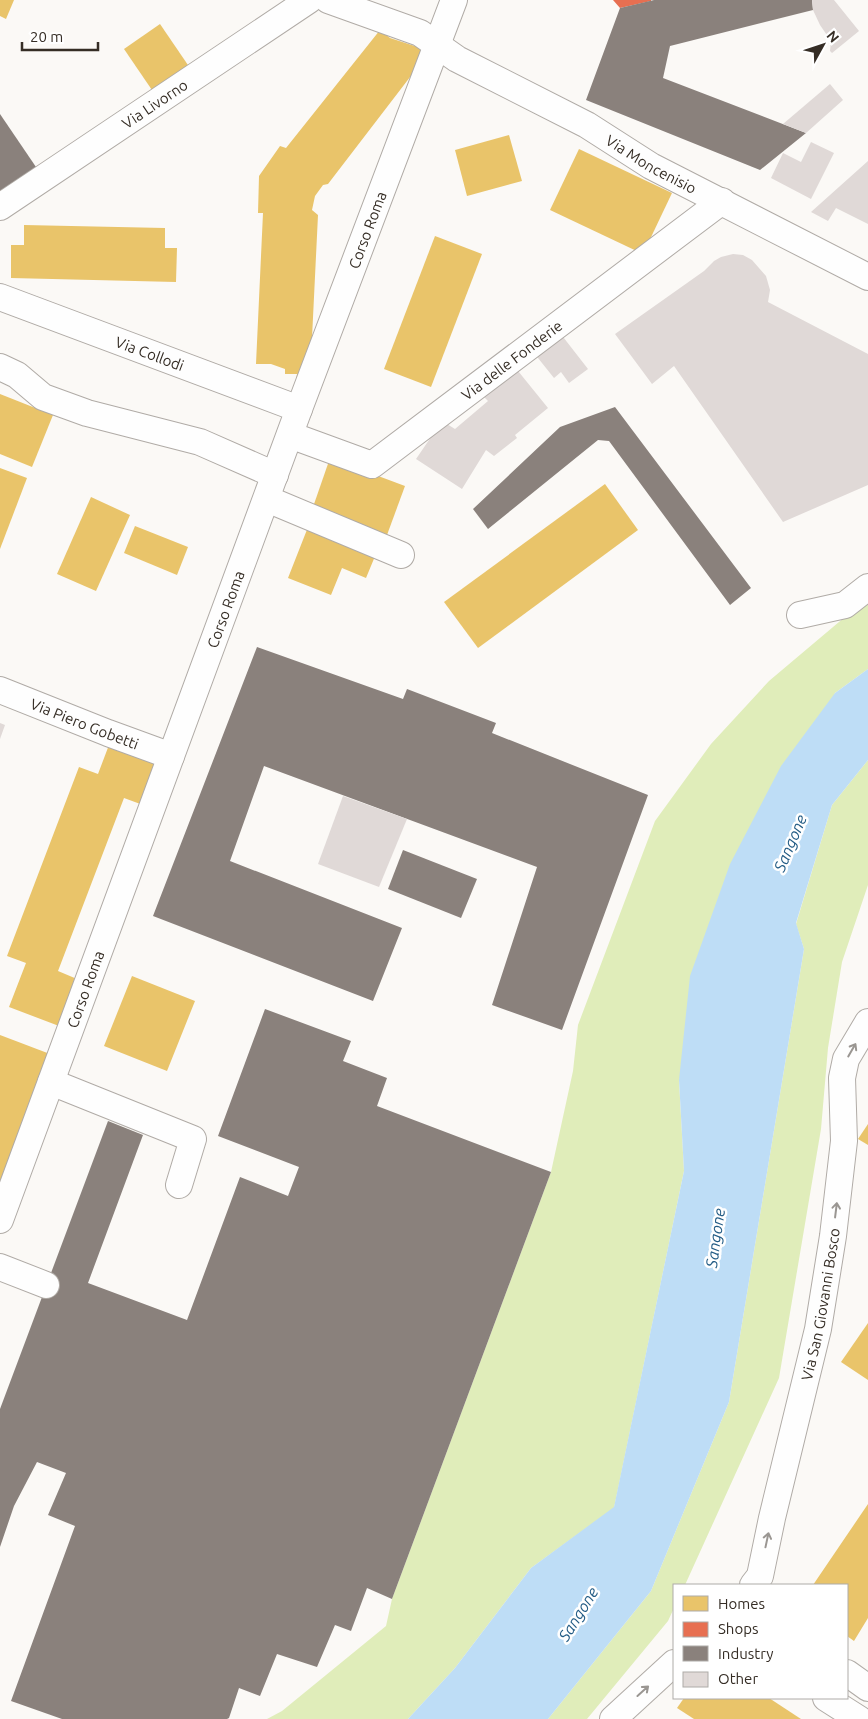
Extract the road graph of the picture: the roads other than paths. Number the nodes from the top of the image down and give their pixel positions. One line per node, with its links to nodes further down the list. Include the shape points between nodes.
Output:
1 (309, 0): 6 (street, Via Livorno)
2 (328, 0): 4 (street, Via Moncenisio, via 420,33)
3 (454, 0): 4 (street, Corso Roma)
4 (436, 46): 5 (street, Via Moncenisio, via 588,125 652,166); 10 (street, Corso Roma)
5 (722, 201): 7 (street, Via Moncenisio); 11 (street, Via delle Fonderie, via 372,465)
6 (0, 207)
7 (868, 277)
8 (0, 297): 10 (street, Via Collodi)
9 (0, 367): 12 (street, via 17,375 43,397 87,413 200,442)
10 (299, 409): 11 (street, Corso Roma)
11 (290, 435): 12 (street, Corso Roma)
12 (275, 474): 13 (street, Corso Roma)
13 (267, 499): 14 (street); 18 (street, Corso Roma)
14 (401, 555)
15 (868, 587): 16 (street, via 845,605)
16 (800, 615)
17 (0, 690): 18 (street, Via Piero Gobetti)
18 (171, 756): 20 (street, Corso Roma)
19 (868, 1022): 25 (street, Via San Giovanni Bosco, one-way to 19, via 760,1576 818,1330 844,1140 842,1078 846,1059)
20 (51, 1082): 21 (street, via 193,1139); 22 (street, Corso Roma)
21 (179, 1185)
22 (1, 1214)
23 (0, 1267): 24 (street)
24 (46, 1285)
25 (754, 1584)
26 (673, 1664): 30 (street, one-way to 26)
27 (848, 1674): 28 (street)
28 (868, 1688)
29 (828, 1699): 31 (street)
30 (613, 1719)
31 (859, 1719)

